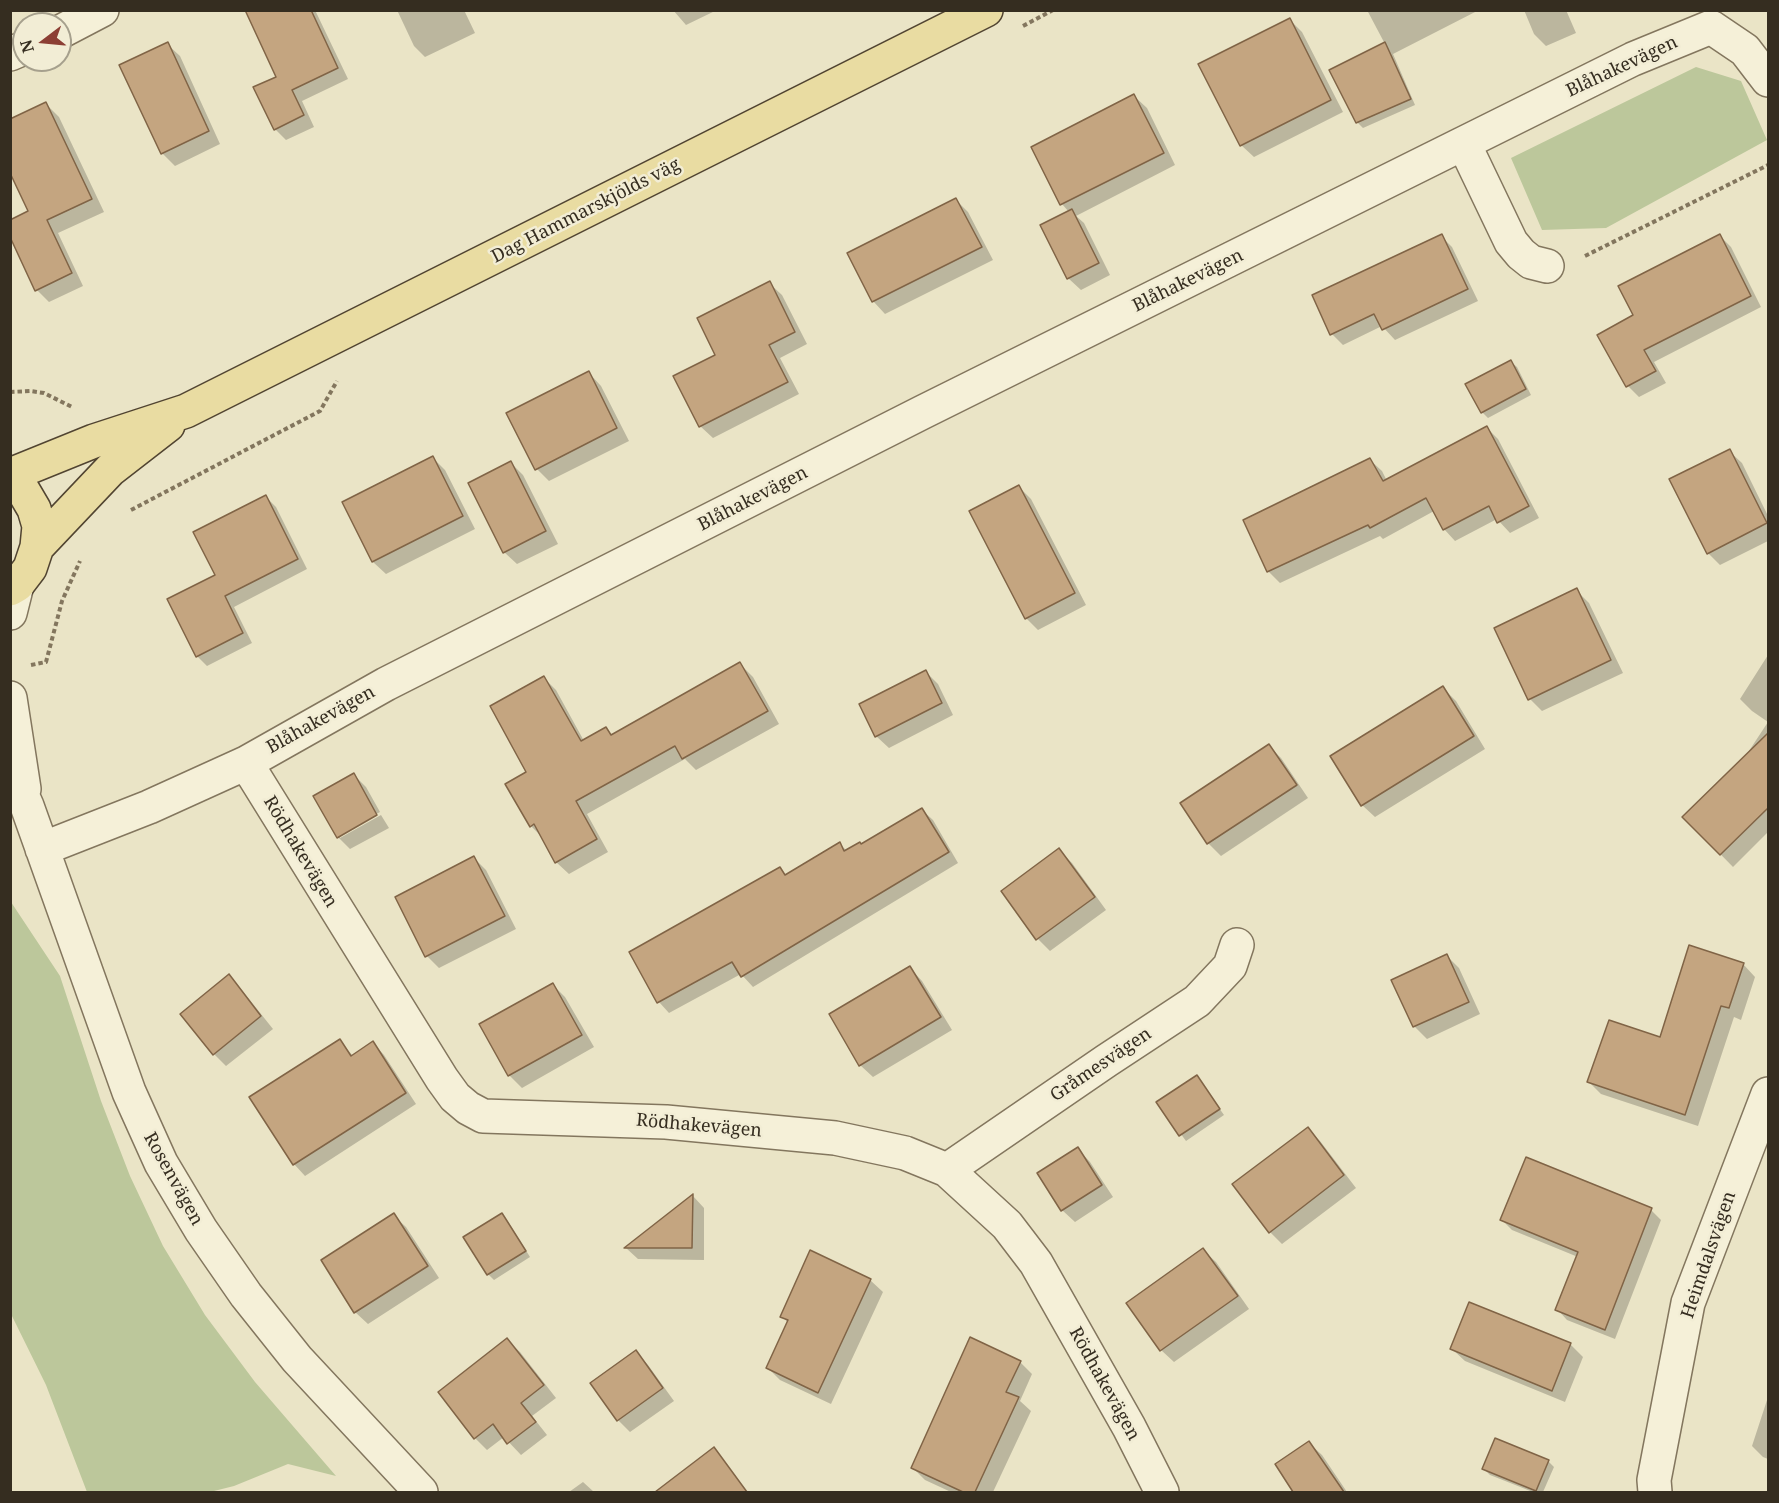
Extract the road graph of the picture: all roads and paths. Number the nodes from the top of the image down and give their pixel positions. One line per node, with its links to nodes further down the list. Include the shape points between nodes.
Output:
1 (102, 10): 3 (street)
2 (986, 10): 8 (main road, Dag Hammarskjölds väg)
3 (72, 26)
4 (1768, 80): 5 (street, Blåhakevägen, via 1744,50 1711,27 1633,59)
5 (1464, 144): 7 (street, via 1511,242 1530,262); 13 (street, Blåhakevägen, via 386,684)
6 (1768, 165): 7 (path, via 1572,263)
7 (1547, 266)
8 (186, 411): 9 (main road, Dag Hammarskjölds väg, via 94,441); 10 (main road, Dag Hammarskjölds väg, via 110,470)
9 (10, 477): 10 (main road, Dag Hammarskjölds väg, via 34,509 39,526)
10 (37, 547): 11 (main road, Dag Hammarskjölds väg)
11 (13, 596)
12 (10, 698): 15 (street, Rosenvägen)
13 (246, 763): 16 (street, Blåhakevägen); 19 (street, Rödhakevägen, via 442,1079 468,1108 483,1116 666,1122 835,1138 905,1154)
14 (10, 768): 15 (street, Rosenvägen)
15 (27, 806): 16 (street, Rosenvägen)
16 (42, 849): 20 (street, Rosenvägen, via 129,1092 161,1163 201,1230 297,1359)
17 (1237, 945): 19 (street, Gråmesvägen, via 1230,966 1197,1001)
18 (1768, 1094): 22 (street, Heimdalsvägen, via 1688,1303)
19 (947, 1170): 21 (street, Rödhakevägen, via 1007,1225 1036,1263)
20 (421, 1492)
21 (1162, 1492)
22 (1654, 1492)

